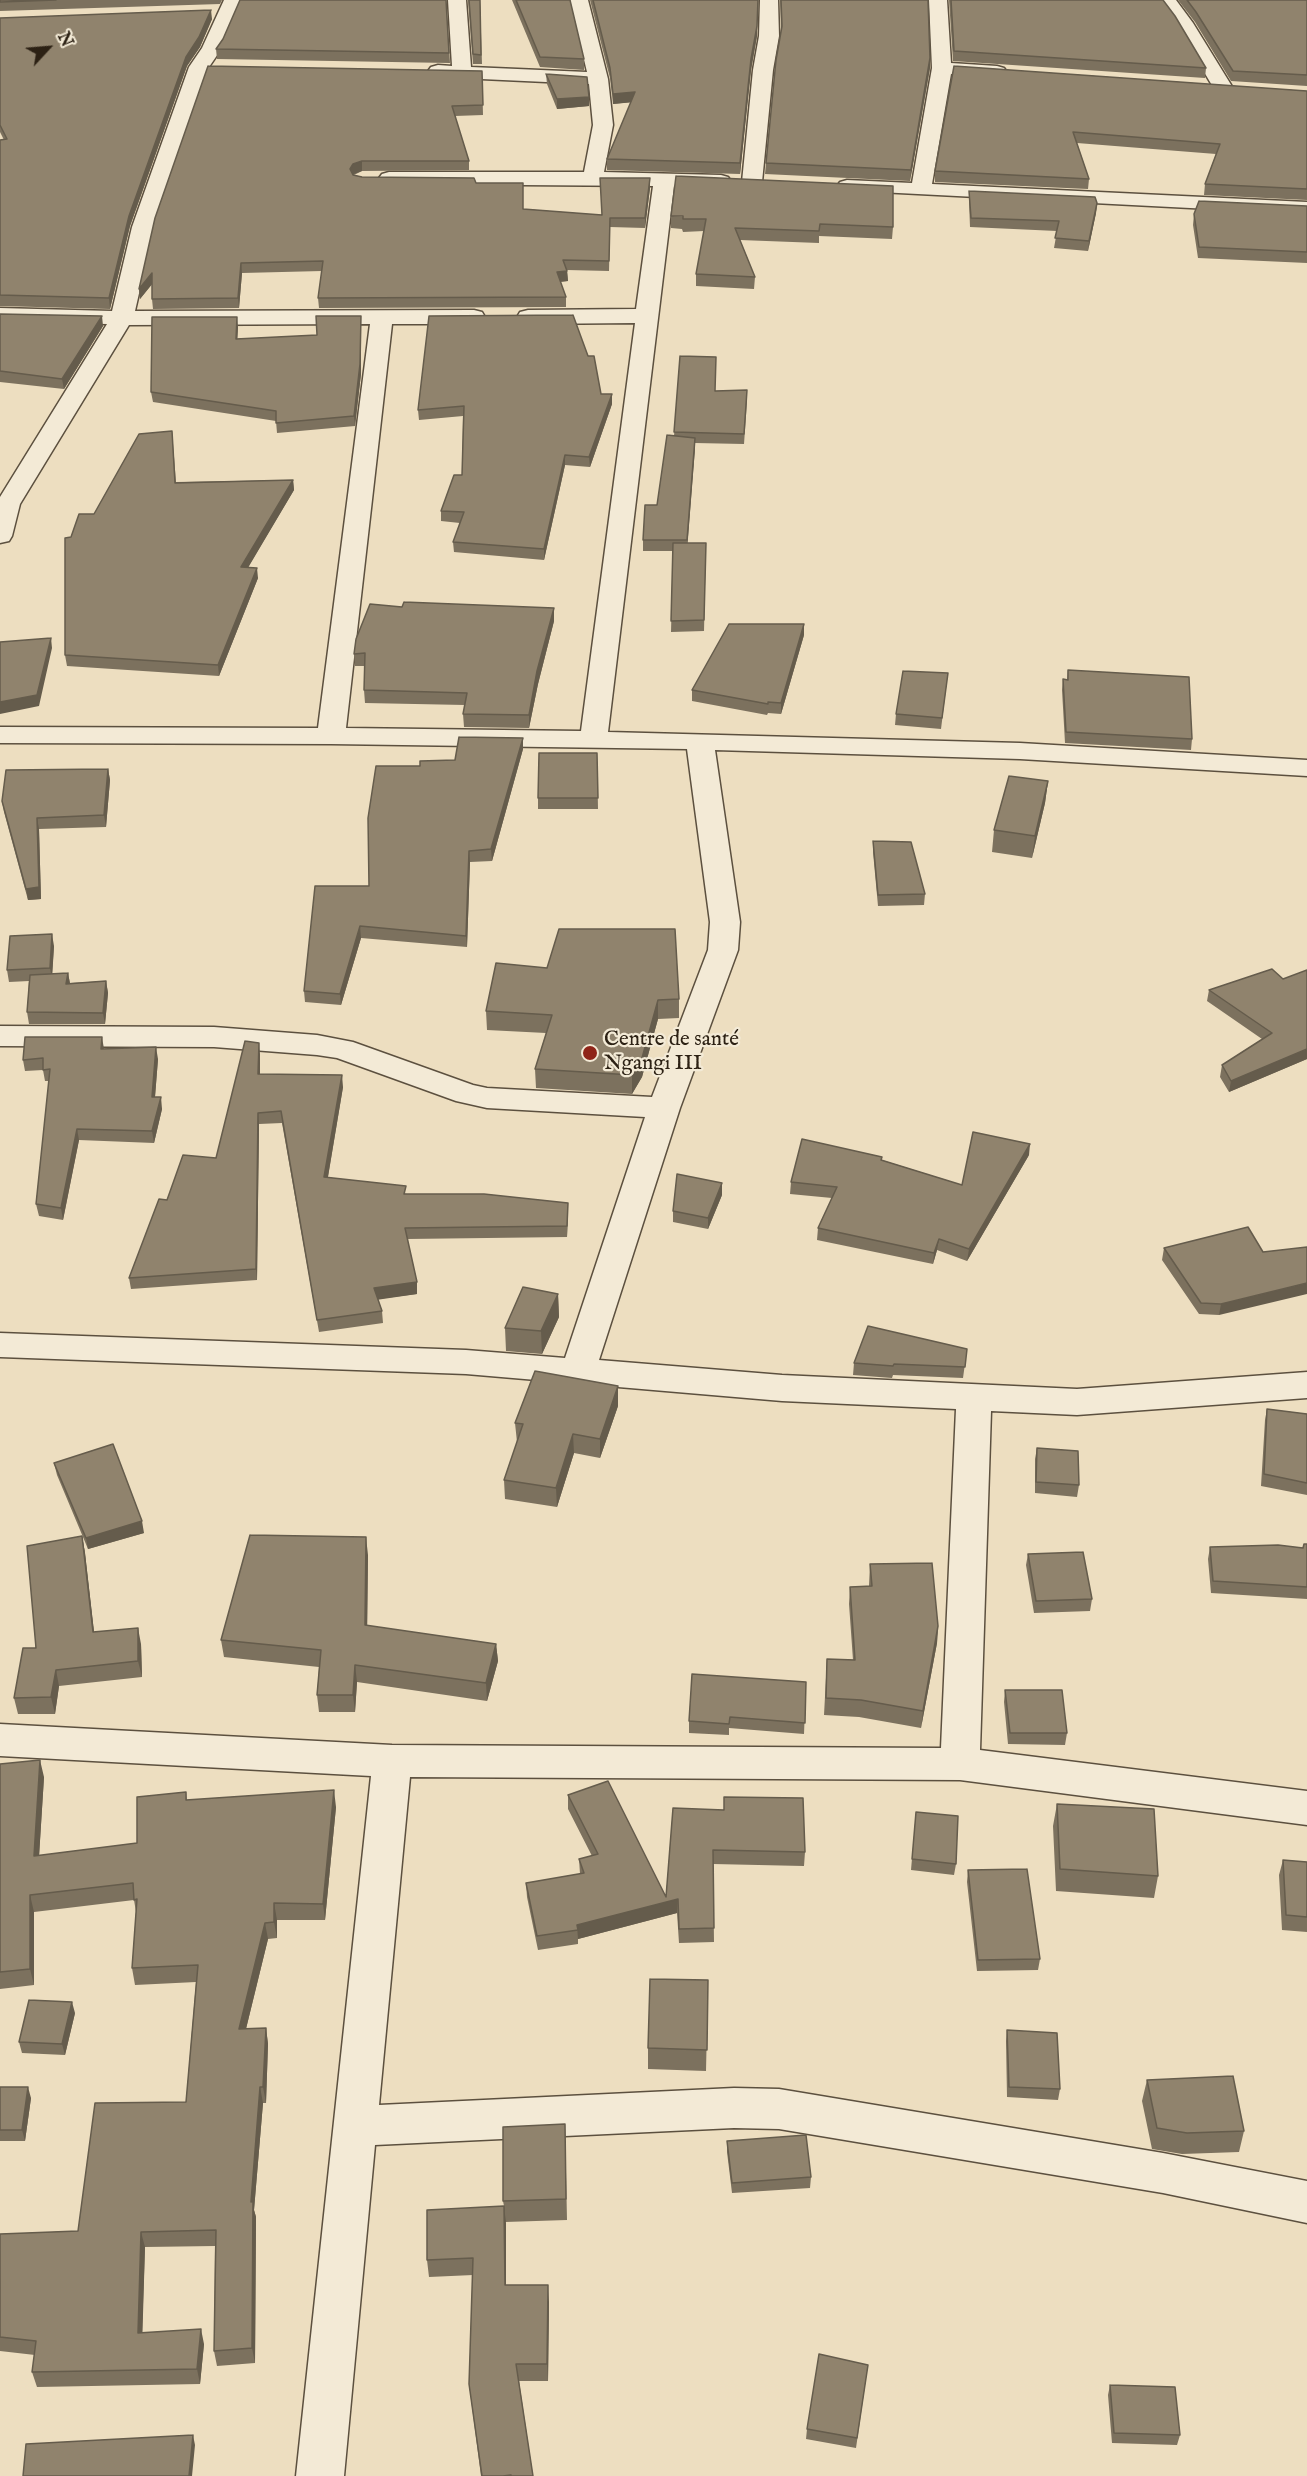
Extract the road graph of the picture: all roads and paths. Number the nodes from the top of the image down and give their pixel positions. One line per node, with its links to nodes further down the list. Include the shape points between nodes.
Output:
1 (457, 0): 12 (street)
2 (579, 0): 14 (street)
3 (769, 0): 21 (street, via 769,36)
4 (938, 0): 10 (street)
5 (1166, 0): 16 (street)
6 (231, 5): 7 (street); 8 (street)
7 (205, 11)
8 (199, 67): 9 (street); 29 (street, via 143,227)
9 (223, 68)
10 (942, 68): 13 (street); 24 (street)
11 (415, 71): 12 (street)
12 (462, 71): 14 (street)
13 (1012, 73)
14 (598, 79): 19 (street, via 603,125)
15 (1200, 86): 16 (street)
16 (1223, 88): 17 (street)
17 (1244, 89)
18 (375, 178): 19 (street)
19 (593, 178): 20 (street)
20 (664, 180): 21 (street); 27 (street)
21 (752, 182): 22 (street)
22 (774, 183)
23 (831, 186): 24 (street)
24 (921, 190): 25 (street)
25 (1307, 208)
26 (0, 315): 29 (street)
27 (646, 316): 28 (street); 34 (street)
28 (382, 317): 29 (street); 33 (street)
29 (122, 318): 30 (street)
30 (4, 503): 31 (street)
31 (0, 536)
32 (0, 735): 33 (street)
33 (331, 736): 34 (street)
34 (593, 740): 35 (street)
35 (699, 741): 36 (street, via 1020,751); 38 (street, via 725,922 723,950)
36 (1307, 768)
37 (0, 1036): 38 (street, via 214,1037 317,1045 342,1049 487,1098)
38 (664, 1108): 40 (street)
39 (0, 1345): 40 (street, via 466,1362)
40 (578, 1371): 42 (street, via 782,1388)
41 (1307, 1385): 42 (street, via 1077,1402)
42 (974, 1398): 45 (street)
43 (0, 1740): 44 (street)
44 (392, 1761): 45 (street); 47 (street)
45 (960, 1764): 46 (street)
46 (1307, 1808)
47 (355, 2126): 48 (street, via 779,2109 1163,2173); 49 (street)
48 (1307, 2202)
49 (320, 2476)

